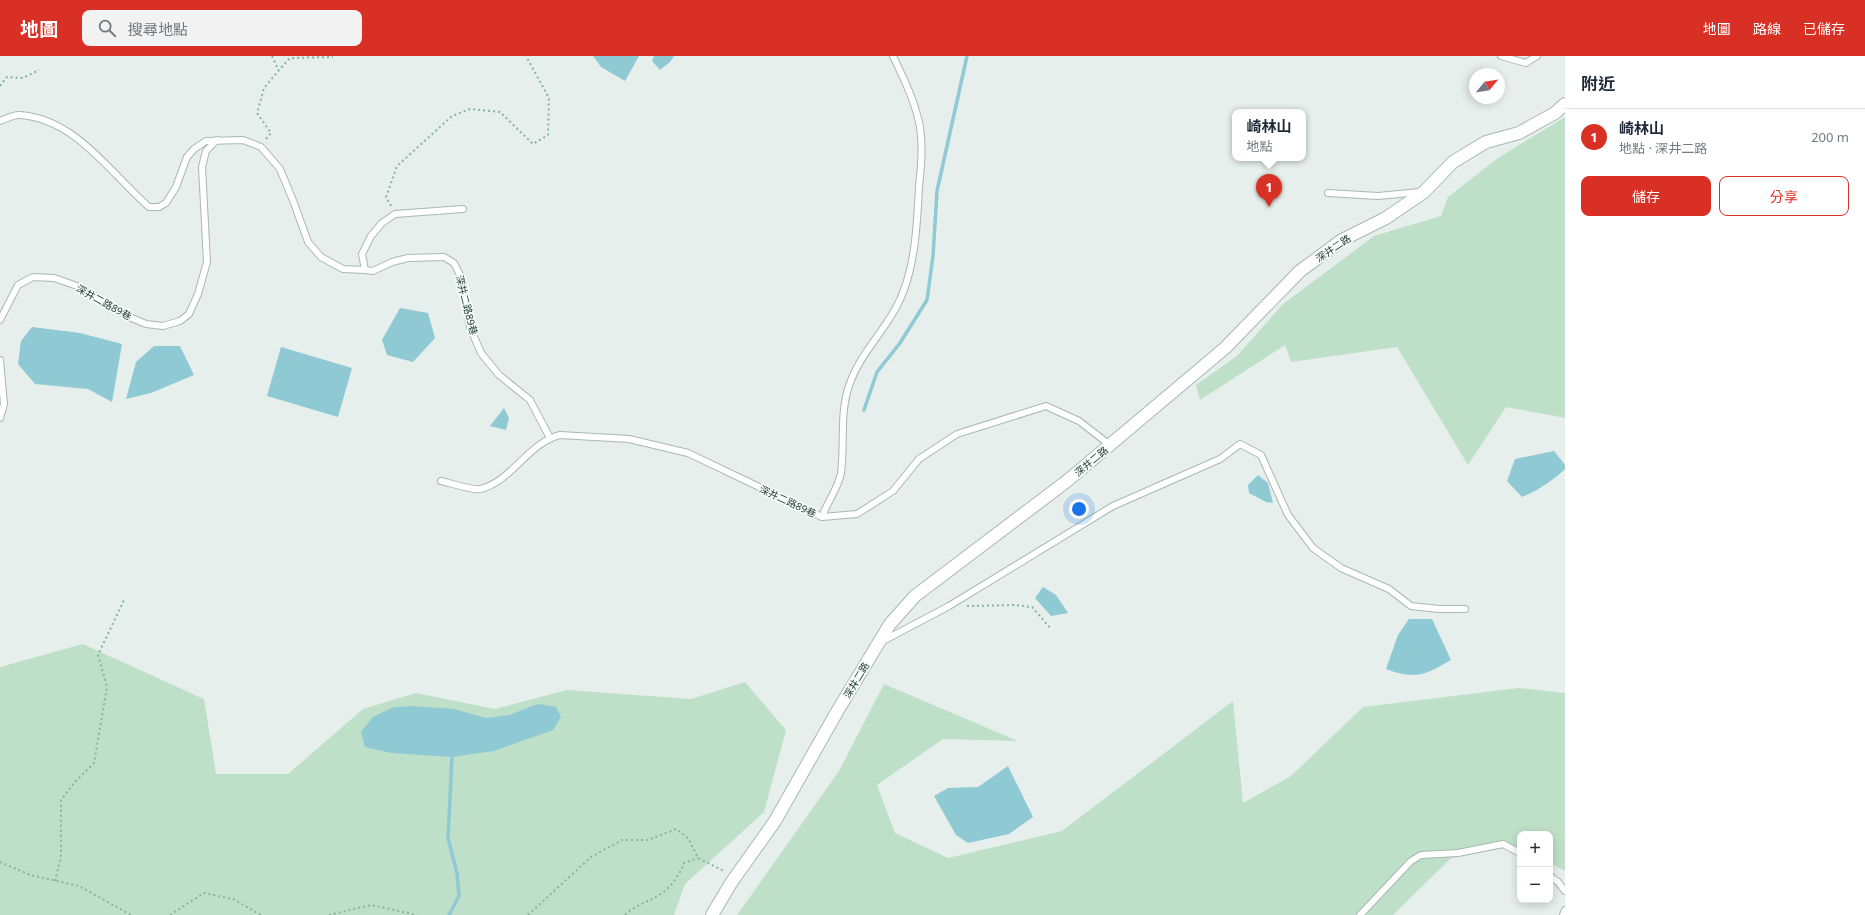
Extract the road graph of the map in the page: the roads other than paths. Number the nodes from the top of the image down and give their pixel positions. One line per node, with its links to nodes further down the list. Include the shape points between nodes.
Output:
1 (893, 56): 17 (lane, via 912,95 920,128 921,157 916,230 905,288 894,311 858,361 849,384 842,422 841,471 838,486)
2 (1501, 56): 3 (lane, via 1526,63)
3 (1537, 56)
4 (1565, 104): 7 (street, 深井二路, via 1556,113 1520,133 1486,142 1453,162)
5 (0, 121): 6 (lane, 深井二路89巷, via 19,114 48,121 65,130 89,147 128,189 150,207 159,207 166,203 176,187 187,157 194,149 206,141)
6 (217, 140): 10 (lane, 深井二路89巷, via 243,140 261,147 280,169 308,242 322,257 342,269); 11 (lane, 深井二路89巷, via 206,151 202,167 207,262 189,314 180,321 163,326 146,324 127,316 80,287 54,278 33,277 18,285)
7 (1424, 192): 8 (lane, via 1378,196); 15 (street, 深井二路, via 1386,218 1342,240 1300,271 1225,348)
8 (1328, 193)
9 (463, 209): 10 (lane, via 395,214 382,223 371,236 362,254)
10 (365, 270): 14 (lane, 深井二路89巷, via 373,270 408,258 444,258 454,263 460,275 470,327 481,353 499,375 530,400)
11 (0, 320)
12 (0, 360): 13 (lane, via 4,404)
13 (0, 418)
14 (550, 438): 16 (lane, 深井二路89巷, via 538,445 501,479 480,489); 17 (lane, 深井二路89巷, via 560,435 629,438 688,453)
15 (1110, 445): 17 (lane, 深井二路89巷, via 1079,421 1046,406 957,434 919,459 893,491 857,514); 19 (street, 深井二路, via 1067,481 915,596 890,624)
16 (441, 481)
17 (822, 517)
18 (1465, 609): 19 (lane, via 1411,606 1389,589 1341,568 1313,548 1288,515 1261,455 1240,444 1220,459 1113,506 949,606)
19 (878, 643): 24 (street, 深井二路, via 775,821)
20 (1517, 851): 25 (lane, via 1503,844 1458,853 1421,855 1411,861)
21 (1553, 878): 22 (lane)
22 (1565, 891)
23 (1565, 910): 26 (lane)
24 (712, 915)
25 (1360, 915)
26 (1563, 915)

